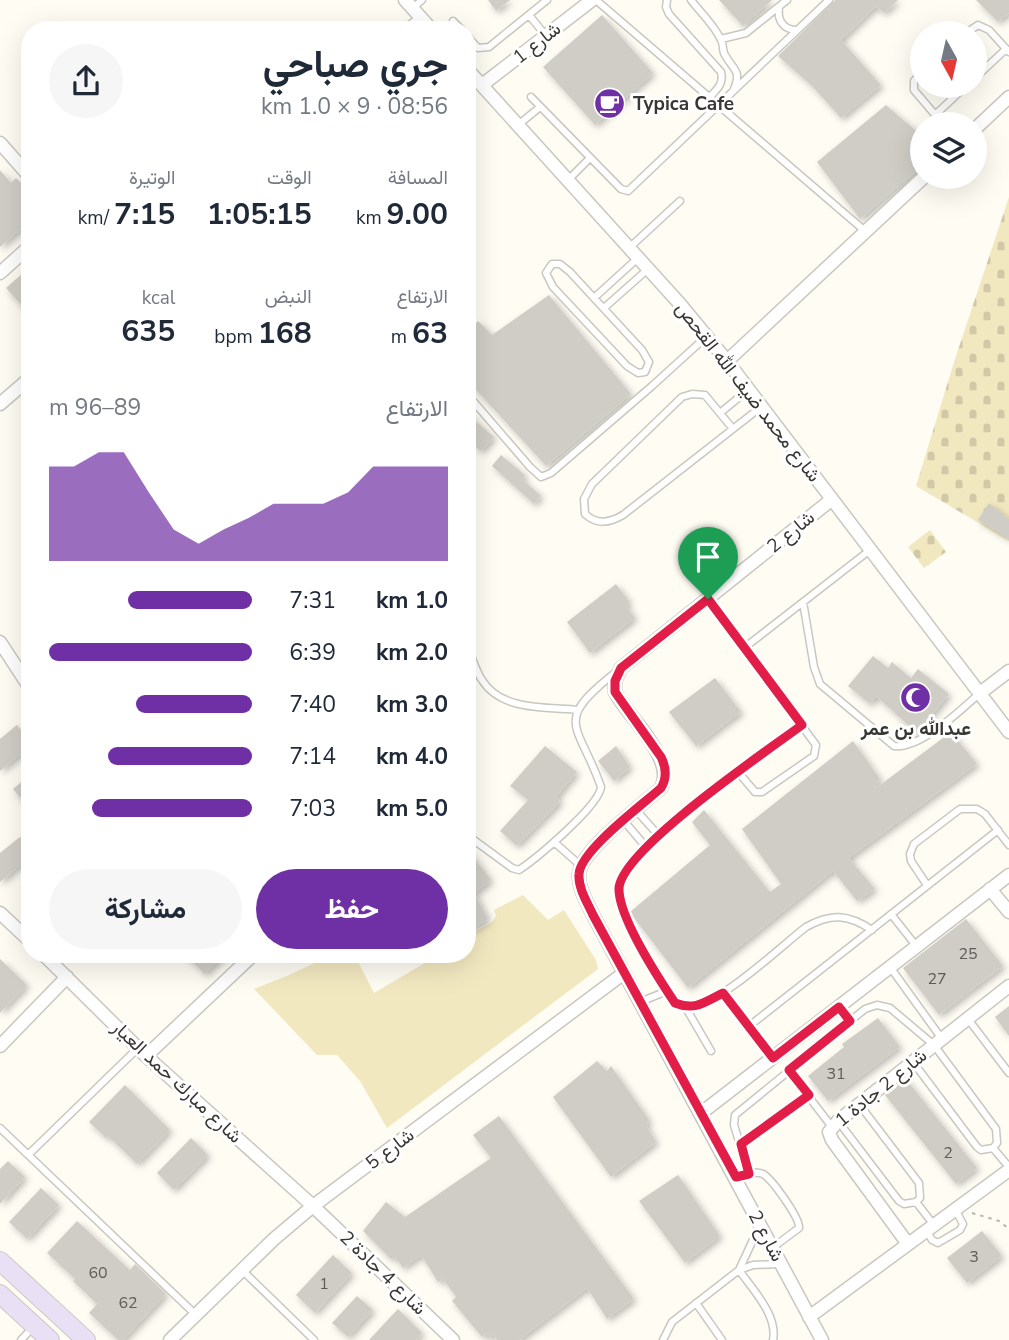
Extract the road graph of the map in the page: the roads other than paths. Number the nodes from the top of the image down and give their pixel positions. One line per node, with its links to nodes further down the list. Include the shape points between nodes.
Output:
1 (547, 0): 9 (lane)
2 (594, 0): 14 (street, شارع 1); 25 (lane)
3 (667, 0): 19 (lane, via 669,15)
4 (691, 0): 15 (lane)
5 (787, 0): 8 (lane)
6 (830, 0): 13 (lane)
7 (413, 3): 10 (street)
8 (779, 7): 13 (lane, via 782,24); 15 (lane, via 746,33)
9 (529, 15): 14 (lane); 16 (lane, via 485,48)
10 (422, 19): 11 (street)
11 (419, 21)
12 (987, 28): 17 (lane)
13 (797, 30): 23 (lane)
14 (547, 36): 22 (street, شارع 1)
15 (721, 39): 18 (lane)
16 (476, 46)
17 (1008, 51): 20 (lane)
18 (723, 53): 19 (lane); 23 (lane, via 737,73)
19 (706, 57): 25 (lane, via 723,79)
20 (987, 68)
21 (476, 79): 22 (street, شارع محمد ضيف الله القحص)
22 (482, 85): 34 (street, شارع محمد ضيف الله القحص)
23 (734, 91): 29 (lane)
24 (531, 97): 30 (lane)
25 (709, 97): 29 (lane)
26 (1009, 97): 33 (street)
27 (921, 98): 31 (lane)
28 (953, 98): 32 (lane)
29 (719, 106): 36 (lane, via 628,191); 41 (lane)
30 (540, 107): 34 (lane); 36 (lane)
31 (932, 112)
32 (938, 112)
33 (987, 118)
34 (518, 125): 38 (street, شارع محمد ضيف الله القحص)
35 (0, 143): 37 (street)
36 (590, 158): 38 (lane)
37 (21, 167)
38 (568, 180): 42 (street, شارع محمد ضيف الله القحص)
39 (911, 189): 41 (street)
40 (680, 201): 42 (lane)
41 (865, 231): 49 (street)
42 (634, 253): 44 (street, شارع محمد ضيف الله القحص); 46 (lane)
43 (21, 254): 45 (street)
44 (648, 269): 47 (lane); 48 (street, شارع محمد ضيف الله القحص)
45 (0, 273)
46 (594, 298): 47 (lane); 47 (lane, via 561,264 547,269 553,287 627,366 645,372 646,355)
47 (604, 308)
48 (706, 337): 49 (street, شارع محمد ضيف الله القحص); 53 (lane, via 545,476 538,476)
49 (727, 361): 51 (street, شارع محمد ضيف الله القحص)
50 (21, 385): 52 (street)
51 (748, 390): 54 (street, شارع محمد ضيف الله القحص); 55 (lane)
52 (0, 404)
53 (476, 404)
54 (761, 407): 56 (lane); 57 (street, شارع محمد ضيف الله القحص)
55 (720, 413): 56 (lane); 56 (lane, via 705,395 682,397 592,484 584,499 585,514 595,522 616,519)
56 (733, 429)
57 (831, 500): 58 (street, شارع محمد ضيف الله القحص); 59 (street, شارع 2)
58 (870, 550): 60 (lane); 67 (street, شارع محمد ضيف الله القحص)
59 (708, 599): 62 (lane); 64 (street, شارع 2)
60 (803, 602): 62 (lane); 67 (lane, via 820,684 894,746 913,744)
61 (0, 642): 66 (street)
62 (744, 648): 69 (lane)
63 (476, 667): 68 (lane, via 482,681 498,697 523,705)
64 (621, 668): 68 (lane, via 594,689); 72 (street, via 615,692 665,767 661,788)
65 (1009, 671): 67 (street)
66 (21, 674)
67 (980, 693): 70 (street, شارع محمد ضيف الله القحص)
68 (578, 710): 77 (lane, via 575,728 601,790)
69 (802, 725): 71 (lane); 71 (lane, via 816,745 814,756 758,793)
70 (1009, 732)
71 (738, 772): 75 (lane)
72 (636, 810): 73 (street); 75 (lane)
73 (624, 821): 79 (lane); 80 (street, via 590,850)
74 (998, 830): 78 (lane); 82 (lane); 82 (lane, via 977,809 960,809 914,844 911,861)
75 (659, 836): 79 (lane)
76 (476, 841): 77 (lane, via 517,870)
77 (554, 842): 80 (lane)
78 (1009, 845)
79 (646, 847): 96 (lane, via 629,865 619,888 630,925)
80 (580, 865): 93 (street, شارع 2, via 580,886)
81 (1009, 875): 83 (street)
82 (927, 885): 86 (lane)
83 (990, 889): 84 (street); 89 (street)
84 (1009, 912)
85 (0, 913): 87 (street)
86 (891, 915): 88 (lane); 89 (lane)
87 (21, 930)
88 (872, 930): 97 (lane, via 847,918 821,919); 103 (lane)
89 (917, 947): 92 (street)
90 (52, 963): 94 (street, شارع مبارك حمد العيار)
91 (244, 963): 107 (street)
92 (890, 967): 99 (street); 104 (lane)
93 (624, 973): 98 (street, شارع 2); 124 (street, شارع 5)
94 (67, 977): 105 (street); 107 (street, شارع مبارك حمد العيار)
95 (1009, 986): 101 (street, شارع 2 جادة 1)
96 (667, 991): 98 (lane); 100 (lane, via 675,1003)
97 (723, 993): 100 (lane); 103 (lane)
98 (640, 1002): 114 (street, شارع 2)
99 (839, 1007): 102 (lane); 108 (street)
100 (686, 1008): 106 (lane)
101 (968, 1019): 104 (street, شارع 2 جادة 1); 111 (lane)
102 (850, 1021): 104 (lane, via 871,1006 883,1005); 110 (lane)
103 (748, 1027): 108 (lane)
104 (938, 1042): 109 (street, شارع 2 جادة 1); 118 (lane, via 996,1129)
105 (1, 1043)
106 (711, 1051)
107 (142, 1052): 119 (lane); 124 (street, شارع مبارك حمد العيار)
108 (773, 1058): 114 (street)
109 (913, 1062): 113 (street, شارع 2 جادة 1); 118 (lane, via 976,1147)
110 (789, 1070): 112 (lane); 117 (lane, via 735,1115)
111 (1009, 1073)
112 (809, 1095): 115 (lane); 117 (lane)
113 (859, 1104): 115 (street, شارع 2 جادة 1); 123 (lane, via 919,1183)
114 (700, 1114): 122 (street, شارع 2)
115 (835, 1124): 123 (lane, via 899,1201); 128 (street, شارع 2 جادة 1, via 829,1132 832,1140)
116 (0, 1128): 119 (lane)
117 (741, 1144): 121 (lane)
118 (993, 1147): 120 (lane)
119 (29, 1154): 136 (lane)
120 (1009, 1169): 125 (street)
121 (749, 1174): 122 (lane); 129 (lane, via 765,1175 800,1223 796,1233)
122 (736, 1177): 126 (street, شارع 2)
123 (916, 1202): 127 (lane)
124 (313, 1206): 133 (street, شارع 5); 144 (street, شارع 4 جادة 2)
125 (957, 1208): 127 (street); 127 (lane, via 963,1224 960,1230 938,1243 932,1240)
126 (760, 1224): 129 (street, شارع 2); 132 (lane)
127 (930, 1227): 128 (street)
128 (908, 1244): 137 (street)
129 (772, 1248): 131 (street, شارع 2)
130 (0, 1261): 141 (street)
131 (781, 1264): 132 (lane); 137 (street, شارع 2)
132 (739, 1269): 135 (lane); 147 (lane, via 771,1318)
133 (242, 1270): 136 (street, شارع 5); 143 (lane)
134 (0, 1294): 138 (street)
135 (696, 1303): 145 (lane, via 672,1322); 146 (lane)
136 (195, 1315): 142 (street, شارع 5)
137 (809, 1317): 148 (street, شارع 2)
138 (34, 1325): 139 (lane); 140 (street)
139 (21, 1340)
140 (50, 1340)
141 (86, 1340)
142 (170, 1340)
143 (314, 1340)
144 (453, 1340)
145 (663, 1340)
146 (722, 1340)
147 (773, 1340)
148 (822, 1340)

